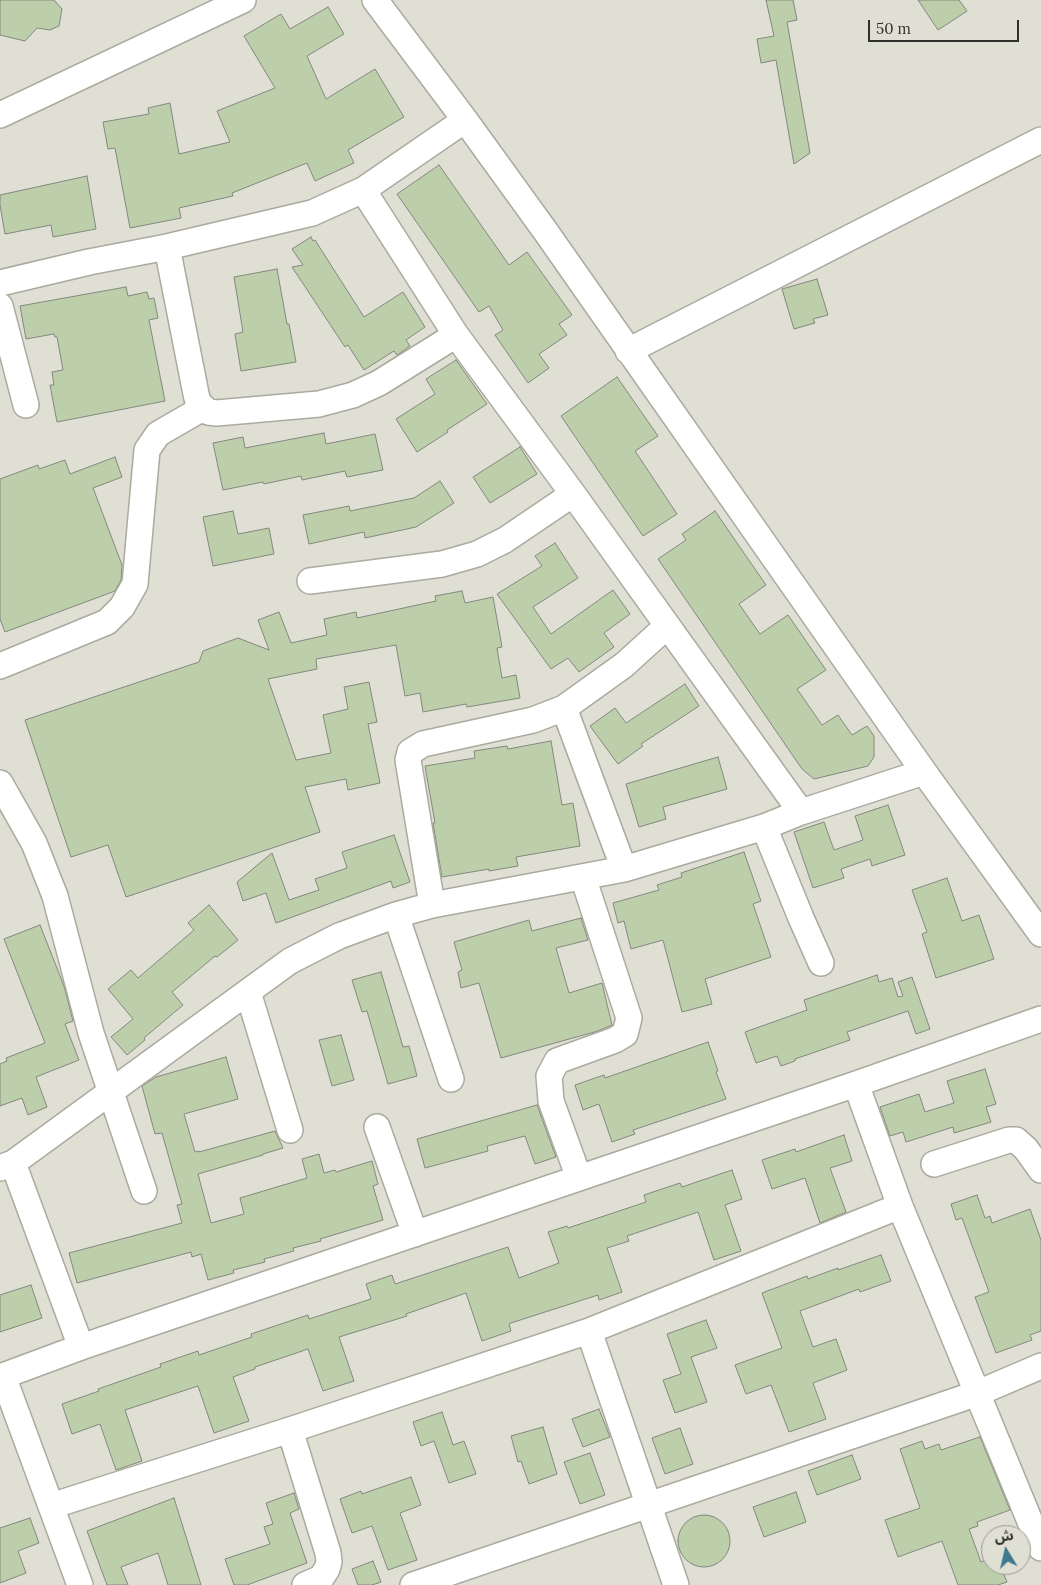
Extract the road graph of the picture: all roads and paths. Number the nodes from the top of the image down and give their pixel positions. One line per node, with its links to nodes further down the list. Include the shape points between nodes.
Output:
1 (243, 0): 3 (street)
2 (375, 0): 4 (street)
3 (0, 115)
4 (465, 120): 6 (street); 11 (street)
5 (1041, 140): 11 (street)
6 (363, 190): 7 (street, via 312,213); 10 (street)
7 (167, 247): 8 (street); 13 (street, via 196,394)
8 (0, 283)
9 (0, 306): 12 (street)
10 (456, 335): 13 (street, via 379,384 353,395 319,404 218,413); 14 (street)
11 (628, 351): 19 (street)
12 (26, 404)
13 (203, 408): 17 (street, via 158,434 146,450 135,584 122,607 107,622)
14 (573, 494): 15 (street, via 505,540 477,554 442,564); 16 (street)
15 (310, 581)
16 (667, 626): 18 (street, via 624,665); 21 (street)
17 (0, 666)
18 (564, 708): 23 (street); 25 (street, via 532,720 423,744 410,752 408,760)
19 (924, 772): 21 (street); 27 (street)
20 (0, 783): 33 (street, via 34,843 55,896 90,1033)
21 (801, 812): 22 (street)
22 (764, 828): 23 (street); 28 (street)
23 (624, 868): 24 (street)
24 (583, 877): 25 (street); 39 (street, via 629,1018 625,1034 557,1061 549,1076 551,1101)
25 (432, 905): 26 (street)
26 (396, 915): 29 (street, via 339,936 290,961); 31 (street)
27 (1041, 934)
28 (821, 963)
29 (248, 992): 33 (street); 35 (street)
30 (1041, 1019): 32 (street)
31 (451, 1079)
32 (856, 1084): 39 (street); 41 (street)
33 (110, 1092): 37 (street); 40 (street)
34 (376, 1126): 42 (street)
35 (290, 1130)
36 (934, 1164): 38 (street, via 1016,1140)
37 (7, 1166): 44 (street)
38 (1041, 1170)
39 (579, 1178): 42 (street)
40 (144, 1191)
41 (900, 1206): 43 (street); 47 (street)
42 (415, 1234): 44 (street)
43 (589, 1330): 48 (street); 50 (street)
44 (80, 1348): 46 (street)
45 (1041, 1366): 47 (street)
46 (2, 1376): 49 (street)
47 (978, 1393): 50 (street); 51 (street)
48 (290, 1430): 49 (street); 53 (street, via 329,1562 321,1578)
49 (51, 1506): 52 (street)
50 (649, 1506): 54 (street); 55 (street)
51 (1041, 1548)
52 (80, 1585)
53 (305, 1585)
54 (413, 1585)
55 (676, 1585)

